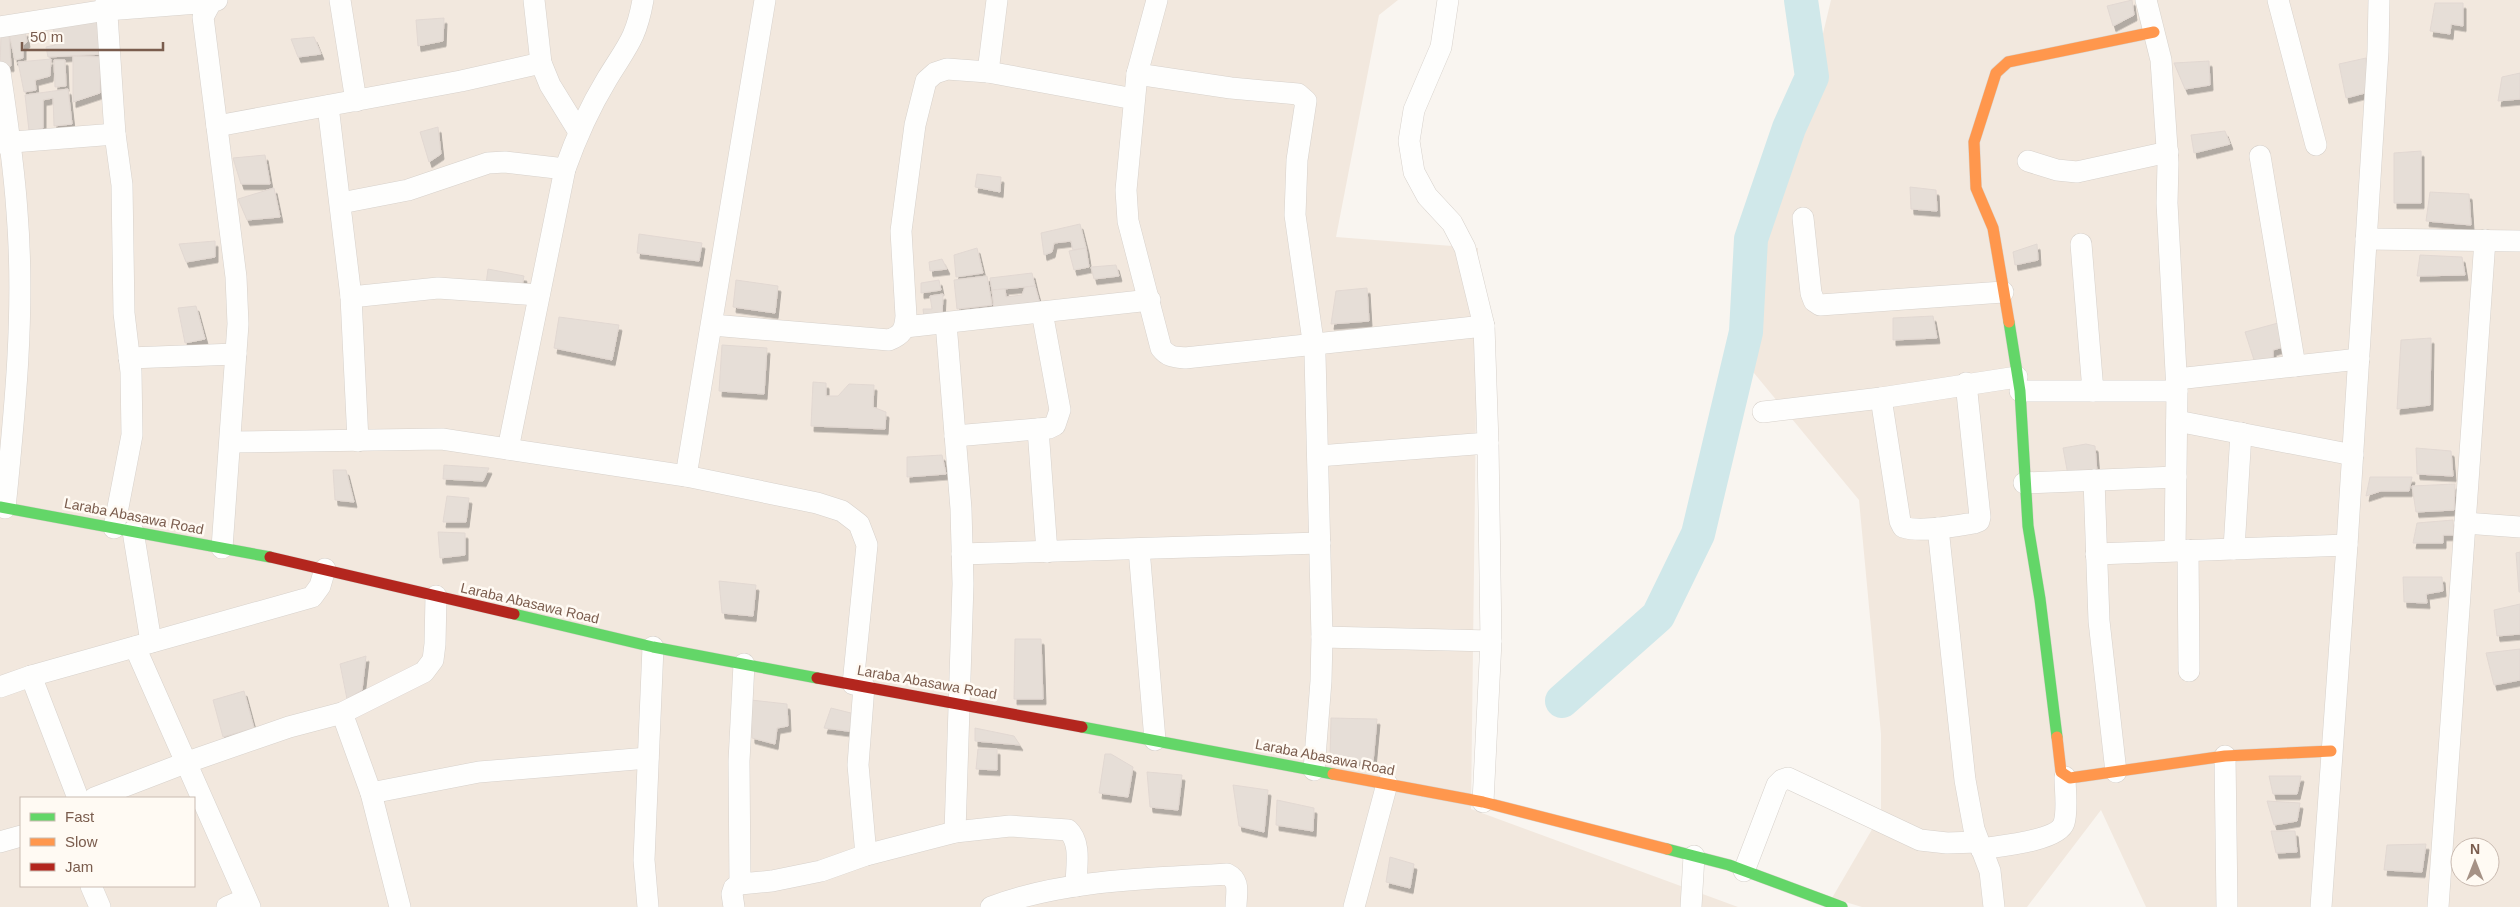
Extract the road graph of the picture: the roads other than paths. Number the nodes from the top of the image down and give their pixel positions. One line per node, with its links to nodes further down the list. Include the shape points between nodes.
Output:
1 (340, 0): 20 (street)
2 (534, 0): 15 (street)
3 (643, 0): 23 (street, via 638,27 630,45)
4 (765, 0): 43 (street)
5 (998, 0): 17 (street)
6 (1157, 0): 18 (street)
7 (1448, 0): 44 (street, via 1441,48 1414,110 1409,141 1414,172 1427,196 1452,223 1465,248)
8 (2146, 0): 14 (street)
9 (2278, 0): 26 (street)
10 (2379, 0): 33 (street)
11 (214, 1): 12 (street); 22 (street, via 204,17)
12 (107, 5): 13 (street); 24 (street)
13 (0, 27)
14 (2154, 32): 27 (street, via 2161,60); 37 (street, via 2020,58 2008,62 1996,73 1974,142 1974,152 1976,188 1993,228)
15 (542, 64): 20 (street); 23 (street, via 550,85)
16 (0, 72): 25 (street)
17 (988, 72): 19 (street); 45 (street, via 947,69 926,81 915,125 901,231)
18 (1137, 74): 19 (street); 46 (street, via 1304,97 1306,108 1297,160 1295,215)
19 (1134, 99): 40 (street, via 1126,190 1128,221)
20 (356, 101): 21 (street)
21 (328, 106): 22 (street); 31 (street)
22 (217, 126): 47 (street, via 236,277)
23 (578, 132): 30 (street)
24 (116, 134): 25 (street); 48 (street, via 122,185 124,313)
25 (5, 143): 71 (street, via 17,214 19,284 16,397)
26 (2316, 145)
27 (2168, 152): 29 (street, via 2077,172); 53 (street, via 2167,203)
28 (2260, 156): 50 (street)
29 (2028, 161)
30 (565, 169): 31 (street, via 488,162 408,190); 38 (street)
31 (342, 203): 39 (street)
32 (1803, 218): 37 (street, via 1811,293 1820,305)
33 (2366, 239): 34 (street); 49 (street)
34 (2484, 240): 35 (street); 72 (street)
35 (2520, 241)
36 (2081, 244): 54 (street)
37 (2003, 292): 52 (street)
38 (539, 294): 39 (street, via 438,288); 64 (street)
39 (351, 297): 61 (street)
40 (1150, 300): 41 (street); 46 (street, via 1161,348 1173,357)
41 (1042, 312): 42 (street); 58 (street, via 1060,410 1056,425)
42 (946, 323): 45 (street); 60 (street)
43 (712, 325): 45 (street, via 889,340 901,335); 67 (street)
44 (1484, 326): 46 (street); 63 (street)
45 (906, 327)
46 (1313, 344): 66 (street)
47 (236, 354): 48 (street); 62 (street)
48 (129, 358): 75 (street, via 132,435)
49 (2359, 359): 50 (street); 65 (street)
50 (2295, 366): 53 (street)
51 (1966, 383): 52 (street); 55 (street); 74 (street, via 1980,516 1974,524)
52 (2018, 384): 54 (street); 70 (street)
53 (2177, 385): 54 (street); 57 (street)
54 (2093, 390)
55 (1881, 398): 56 (street); 74 (street, via 1900,521 1908,529)
56 (1763, 412)
57 (2177, 421): 59 (street); 68 (street)
58 (1038, 429): 60 (street); 82 (street)
59 (2241, 433): 65 (street); 80 (street)
60 (954, 436): 83 (street)
61 (358, 441): 62 (street); 64 (street, via 442,439)
62 (231, 442): 78 (street)
63 (1488, 443): 66 (street); 88 (street)
64 (508, 449): 67 (street)
65 (2353, 455): 77 (street)
66 (1318, 456): 76 (street)
67 (686, 476): 94 (street, via 817,503 842,511 858,524 867,545)
68 (2176, 477): 69 (street); 81 (street)
69 (2094, 480): 70 (street); 84 (street)
70 (2024, 483): 105 (street, via 2061,772)
71 (2, 508): 75 (street, Laraba Abasawa Road)
72 (2465, 522): 73 (street); 134 (street)
73 (2520, 527)
74 (1938, 528): 114 (street, via 1965,780)
75 (124, 529): 78 (street, Laraba Abasawa Road); 89 (street)
76 (1320, 543): 79 (street); 87 (street)
77 (2348, 545): 80 (street); 99 (street)
78 (222, 548): 85 (street, Laraba Abasawa Road)
79 (1139, 548): 82 (street); 98 (street)
80 (2234, 548): 81 (street)
81 (2181, 550): 84 (street); 92 (street)
82 (1046, 552): 83 (street)
83 (962, 554): 96 (street)
84 (2096, 554): 104 (street, via 2099,621)
85 (325, 569): 86 (street, Laraba Abasawa Road); 89 (street, via 320,586 312,597)
86 (436, 596): 90 (street, Laraba Abasawa Road); 97 (street, via 433,660 424,672)
87 (1322, 637): 88 (street); 103 (street)
88 (1491, 641): 110 (street)
89 (143, 644): 93 (street); 102 (street)
90 (653, 647): 91 (street, Laraba Abasawa Road); 101 (street)
91 (744, 664): 94 (street, Laraba Abasawa Road); 118 (street, via 739,760)
92 (2189, 671)
93 (31, 676): 95 (street); 108 (street)
94 (858, 685): 96 (street, Laraba Abasawa Road); 115 (street, via 858,765)
95 (0, 687)
96 (959, 703): 98 (street, Laraba Abasawa Road); 111 (street)
97 (342, 712): 102 (street); 107 (street)
98 (1155, 740): 103 (street, Laraba Abasawa Road)
99 (2331, 751): 100 (street); 133 (street)
100 (2225, 756): 104 (street); 132 (street)
101 (648, 758): 107 (street, via 478,772); 124 (street, via 644,860)
102 (185, 763): 109 (street); 121 (street)
103 (1314, 770): 106 (street, Laraba Abasawa Road)
104 (2116, 772): 105 (street)
105 (2065, 776): 114 (street, via 2064,823 2058,832 2046,837)
106 (1387, 784): 110 (street, Laraba Abasawa Road); 128 (street)
107 (371, 793): 123 (street)
108 (78, 797)
109 (97, 797)
110 (1483, 802): 116 (street, Laraba Abasawa Road)
111 (955, 832): 115 (street); 119 (street, via 1010,826 1068,830 1076,843)
112 (20, 836): 113 (street)
113 (0, 842)
114 (1979, 846): 117 (street, via 1920,840 1788,778 1777,785); 131 (street, via 1990,871)
115 (866, 855): 118 (street, via 821,871)
116 (1694, 856): 117 (street, Laraba Abasawa Road); 129 (street)
117 (1744, 871): 130 (street, Laraba Abasawa Road)
118 (740, 884): 125 (street, via 732,894)
119 (1076, 886): 126 (street); 127 (street, via 1227,874 1237,883)
120 (91, 887): 122 (street)
121 (241, 904)
122 (100, 907)
123 (400, 907)
124 (648, 907)
125 (734, 907)
126 (991, 907)
127 (1236, 907)
128 (1354, 907)
129 (1691, 907)
130 (1842, 907)
131 (1994, 907)
132 (2227, 907)
133 (2321, 907)
134 (2438, 907)

